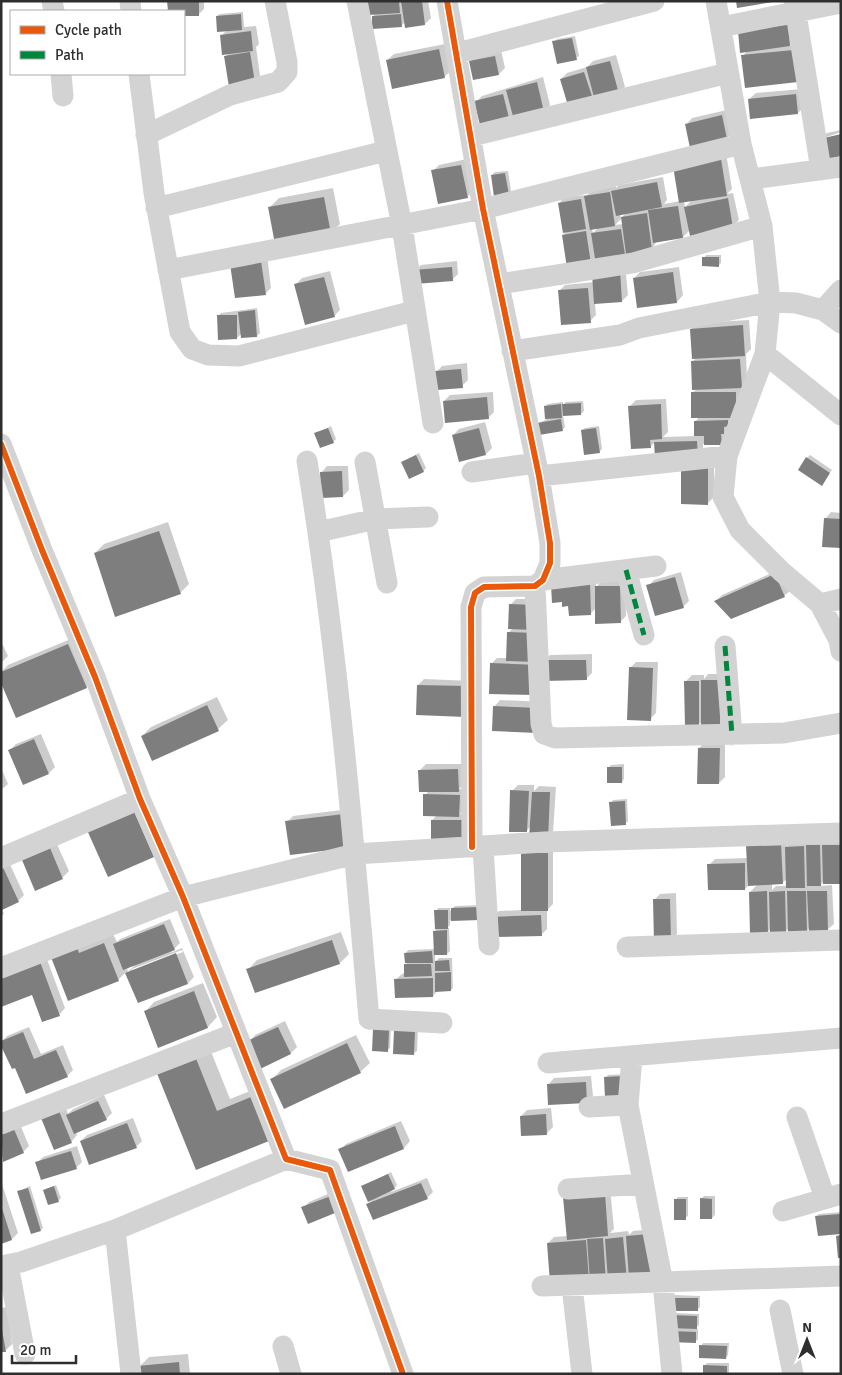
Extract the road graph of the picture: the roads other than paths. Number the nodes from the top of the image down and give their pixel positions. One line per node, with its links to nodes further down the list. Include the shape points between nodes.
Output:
1 (275, 1): 14 (street, via 287,62 287,72 278,82 230,95)
2 (358, 1): 17 (street)
3 (447, 1): 9 (street)
4 (654, 1): 9 (street)
5 (716, 1): 8 (street)
6 (841, 3): 7 (street)
7 (795, 6): 8 (street); 18 (street)
8 (720, 27): 10 (street)
9 (458, 53): 15 (street)
10 (728, 73): 15 (street); 16 (street)
11 (61, 75): 13 (street)
12 (139, 75): 14 (street)
13 (63, 96)
14 (146, 135): 20 (street)
15 (472, 136): 21 (street)
16 (741, 144): 19 (street); 21 (street)
17 (386, 151): 20 (street); 22 (street)
18 (831, 169): 19 (street)
19 (750, 178): 23 (street)
20 (156, 208): 24 (street)
21 (483, 209): 22 (street); 25 (street)
22 (402, 226): 24 (street); 29 (street)
23 (762, 226): 25 (street, via 633,263); 27 (street)
24 (168, 270): 29 (street, via 180,332 192,349 208,355 239,356)
25 (499, 284): 31 (street)
26 (841, 290): 28 (street)
27 (770, 302): 28 (street, via 796,303); 31 (street, via 639,328 620,335); 32 (street)
28 (823, 310): 30 (street)
29 (414, 311): 34 (street)
30 (841, 324)
31 (512, 351): 39 (street)
32 (765, 354): 33 (street); 36 (street)
33 (841, 415)
34 (433, 423)
35 (2, 449): 55 (street, via 96,677)
36 (727, 456): 39 (street); 49 (street, via 723,497 740,530)
37 (307, 461): 43 (street)
38 (365, 462): 42 (street)
39 (538, 469): 40 (street); 47 (street, via 550,542 550,563)
40 (472, 472)
41 (428, 517): 42 (street)
42 (376, 519): 43 (street); 46 (street)
43 (318, 532): 58 (street)
44 (656, 566): 45 (street)
45 (626, 570): 47 (street); 50 (street)
46 (387, 582)
47 (539, 583): 54 (street, via 541,724 544,734 555,738); 57 (street, via 484,587 475,593 471,607)
48 (841, 599): 49 (street)
49 (820, 604): 52 (street, via 839,640)
50 (644, 636)
51 (725, 646): 54 (street)
52 (841, 651)
53 (841, 723): 54 (street, via 784,733)
54 (732, 735)
55 (140, 799): 59 (street); 60 (street)
56 (841, 833): 57 (street)
57 (477, 847): 58 (street); 62 (street)
58 (355, 854): 60 (street); 65 (street, via 369,1019)
59 (1, 858)
60 (183, 897): 64 (street); 66 (street)
61 (841, 940): 63 (street)
62 (489, 945)
63 (627, 947)
64 (1, 968)
65 (442, 1023)
66 (236, 1033): 73 (street); 74 (street)
67 (841, 1038): 68 (street)
68 (632, 1057): 69 (street); 70 (street)
69 (548, 1063)
70 (628, 1105): 71 (street); 75 (street)
71 (588, 1107)
72 (797, 1117): 77 (street)
73 (1, 1124)
74 (286, 1159): 79 (street); 90 (street, via 330,1170)
75 (643, 1184): 76 (street); 82 (street)
76 (568, 1189)
77 (833, 1196): 78 (street)
78 (783, 1211)
79 (115, 1230): 80 (street); 88 (street)
80 (4, 1266): 87 (street)
81 (841, 1276): 82 (street)
82 (663, 1282): 84 (street); 92 (street)
83 (542, 1286): 84 (street)
84 (572, 1286): 91 (street)
85 (780, 1310): 93 (street)
86 (283, 1346): 89 (street)
87 (25, 1354)
88 (130, 1374)
89 (291, 1374)
90 (403, 1374)
91 (582, 1374)
92 (672, 1374)
93 (793, 1374)

